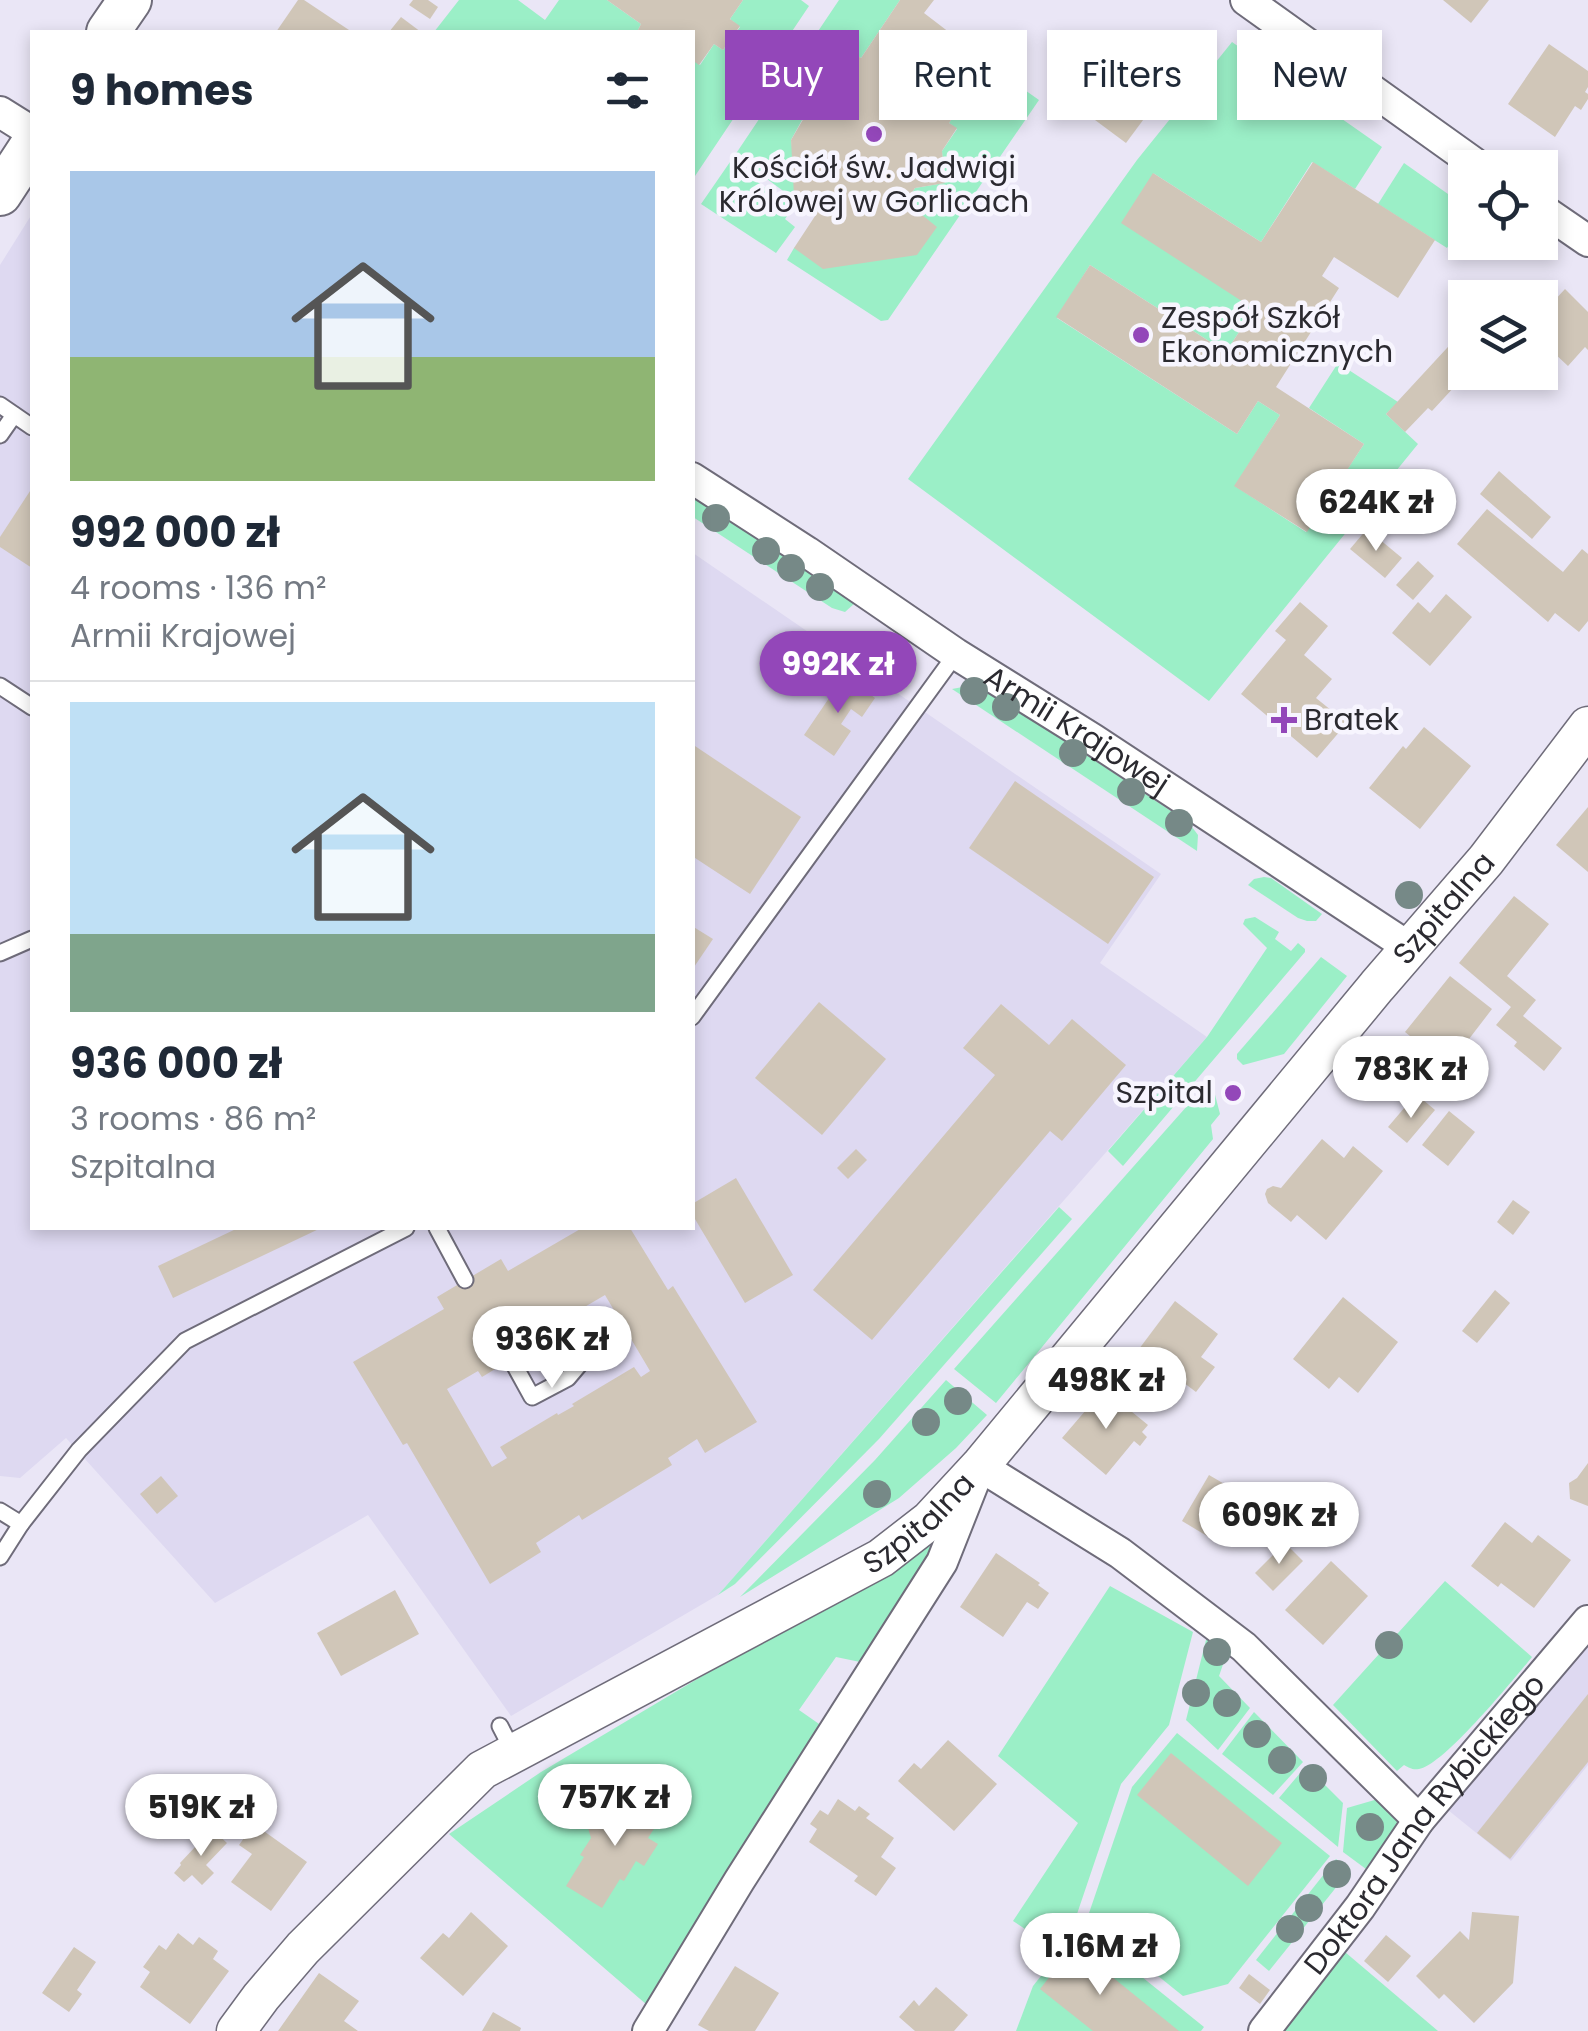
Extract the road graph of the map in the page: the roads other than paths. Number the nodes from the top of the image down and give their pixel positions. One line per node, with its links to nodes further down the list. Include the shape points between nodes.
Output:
1 (130, 0): 3 (main road)
2 (1264, 5): 7 (street)
3 (109, 30)
4 (0, 112): 5 (street)
5 (30, 131)
6 (30, 147): 8 (main road)
7 (1457, 150)
8 (0, 194)
9 (1558, 220): 10 (street)
10 (1588, 241)
11 (7, 410): 12 (lane); 13 (lane)
12 (30, 426)
13 (0, 435)
14 (695, 480): 15 (street, Armii Krajowej)
15 (956, 654): 20 (street, Armii Krajowej); 22 (lane)
16 (0, 686): 17 (lane)
17 (30, 706)
18 (1588, 726): 20 (street, Szpitalna)
19 (30, 940): 21 (lane)
20 (1410, 948): 28 (street, Szpitalna)
21 (0, 953)
22 (695, 1013)
23 (402, 1230): 30 (lane, via 185,1341 79,1450)
24 (438, 1230): 25 (lane)
25 (465, 1280)
26 (595, 1346): 27 (lane, via 568,1378 532,1397)
27 (511, 1359)
28 (980, 1466): 33 (street, via 1120,1553 1244,1647); 34 (street, Szpitalna, via 930,1520 880,1558 507,1740 303,1948); 35 (street, via 942,1562)
29 (0, 1512): 30 (lane)
30 (21, 1524): 31 (lane)
31 (0, 1557)
32 (1588, 1621): 33 (street, Doktora Jana Rybickiego)
33 (1419, 1820): 36 (street, Doktora Jana Rybickiego)
34 (236, 2031)
35 (648, 2031)
36 (1264, 2031)

